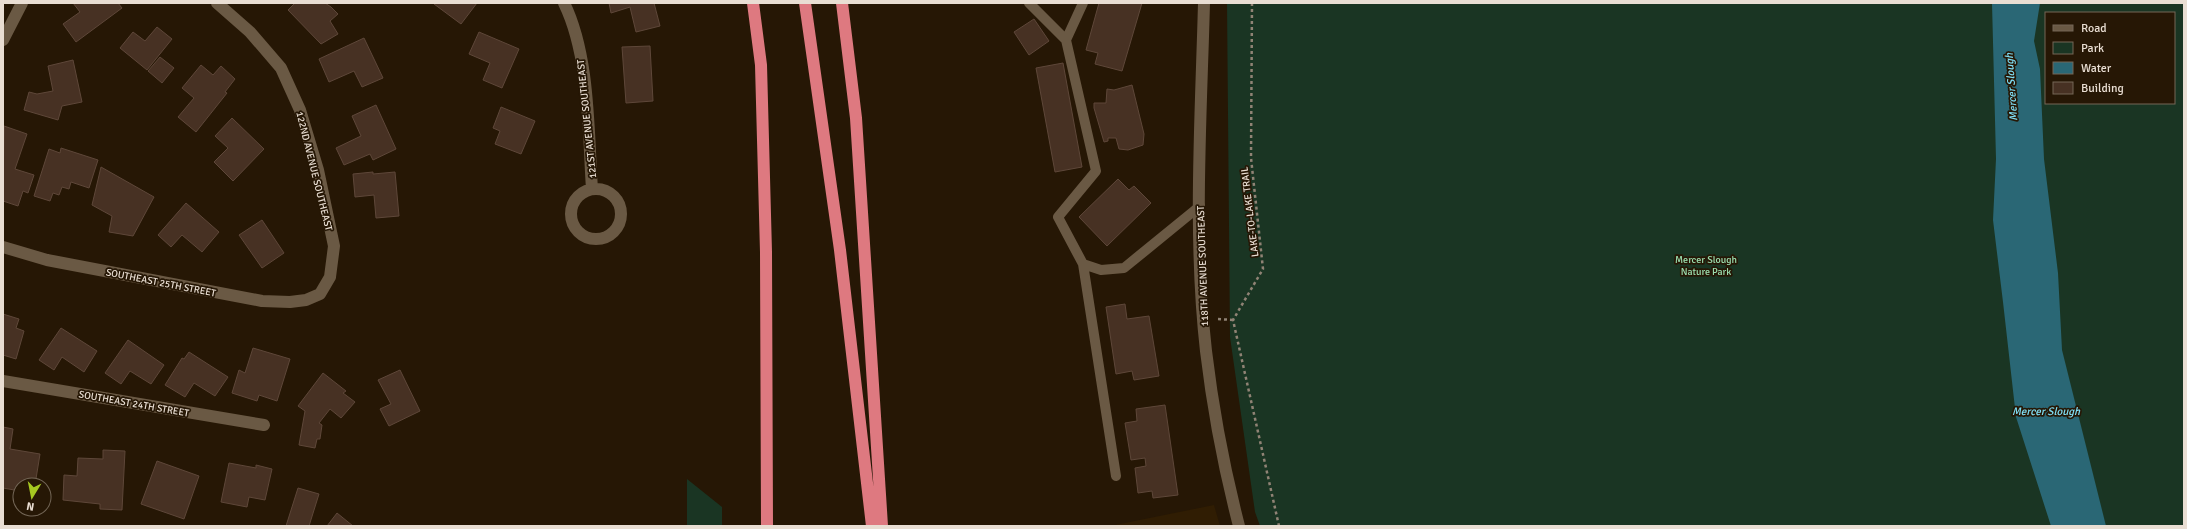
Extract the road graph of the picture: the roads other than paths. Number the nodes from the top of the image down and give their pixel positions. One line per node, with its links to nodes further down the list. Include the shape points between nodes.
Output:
1 (22, 3): 10 (street)
2 (217, 3): 16 (street, 122ND AVENUE SOUTHEAST, via 250,32 281,68 300,110 318,170 334,246 330,277)
3 (564, 3): 12 (street, 121ST AVENUE SOUTHEAST, via 579,49)
4 (752, 3): 20 (highway, via 761,65 765,197)
5 (806, 3): 21 (highway, via 841,258)
6 (842, 3): 22 (highway, via 856,118)
7 (1029, 3): 11 (lane)
8 (1083, 3): 11 (lane)
9 (1204, 3): 13 (street, 118TH AVENUE SOUTHEAST)
10 (3, 40)
11 (1066, 40): 15 (lane, via 1096,171 1058,217)
12 (592, 189): 12 (street, 121ST AVENUE SOUTHEAST, via 608,192 619,202 621,210 621,218 614,231 600,238 584,235 573,222 572,213 578,197)
13 (1200, 206): 15 (lane, via 1124,268 1101,270); 23 (street, 118TH AVENUE SOUTHEAST, via 1200,272 1206,350 1216,423)
14 (3, 247): 16 (street, SOUTHEAST 25TH STREET, via 47,260 262,301 290,302 306,300)
15 (1083, 264): 19 (lane)
16 (320, 294)
17 (3, 381): 18 (street, SOUTHEAST 24TH STREET)
18 (264, 425)
19 (1116, 476)
20 (767, 526)
21 (872, 526)
22 (882, 526)
23 (1239, 526)

